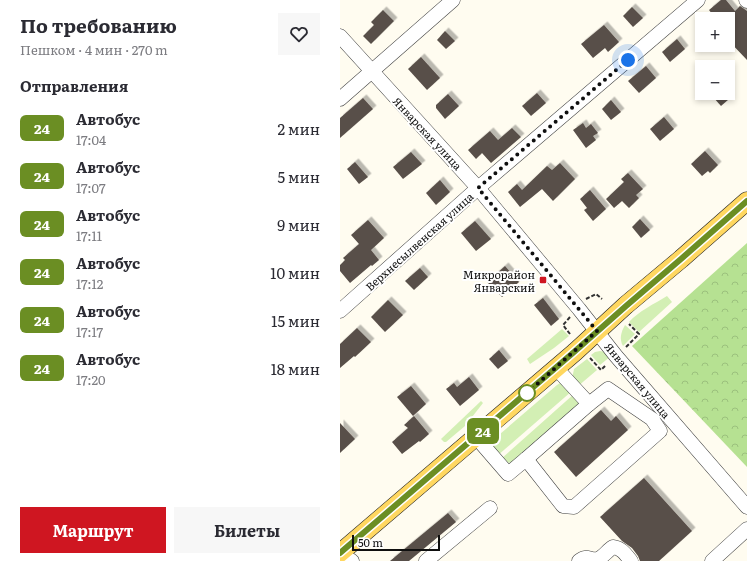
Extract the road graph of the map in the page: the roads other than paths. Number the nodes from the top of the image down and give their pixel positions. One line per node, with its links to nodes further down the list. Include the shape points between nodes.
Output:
1 (453, 0): 4 (street)
2 (698, 0): 6 (street, Верхнесылвенская улица)
3 (340, 36): 4 (street, Январская улица)
4 (372, 72): 5 (street); 6 (street, Январская улица)
5 (340, 99)
6 (478, 188): 8 (street, Верхнесылвенская улица); 9 (street, Январская улица)
7 (747, 201): 9 (main road)
8 (340, 311)
9 (597, 331): 10 (main road); 12 (street, Январская улица)
10 (556, 368): 11 (street); 14 (main road)
11 (589, 404): 13 (street, via 608,389 652,419); 15 (street)
12 (673, 421): 13 (street); 16 (street, Январская улица)
13 (660, 431): 15 (street, via 574,507 563,506)
14 (476, 437): 15 (street, via 508,474); 20 (main road)
15 (526, 459)
16 (742, 492): 17 (street, Январская улица)
17 (747, 507)
18 (490, 508): 22 (street)
19 (747, 529): 25 (street)
20 (340, 553): 21 (street)
21 (352, 561)
22 (426, 561)
23 (579, 561): 24 (street, via 586,557 598,559 613,547 618,547)
24 (631, 561)
25 (712, 561)

